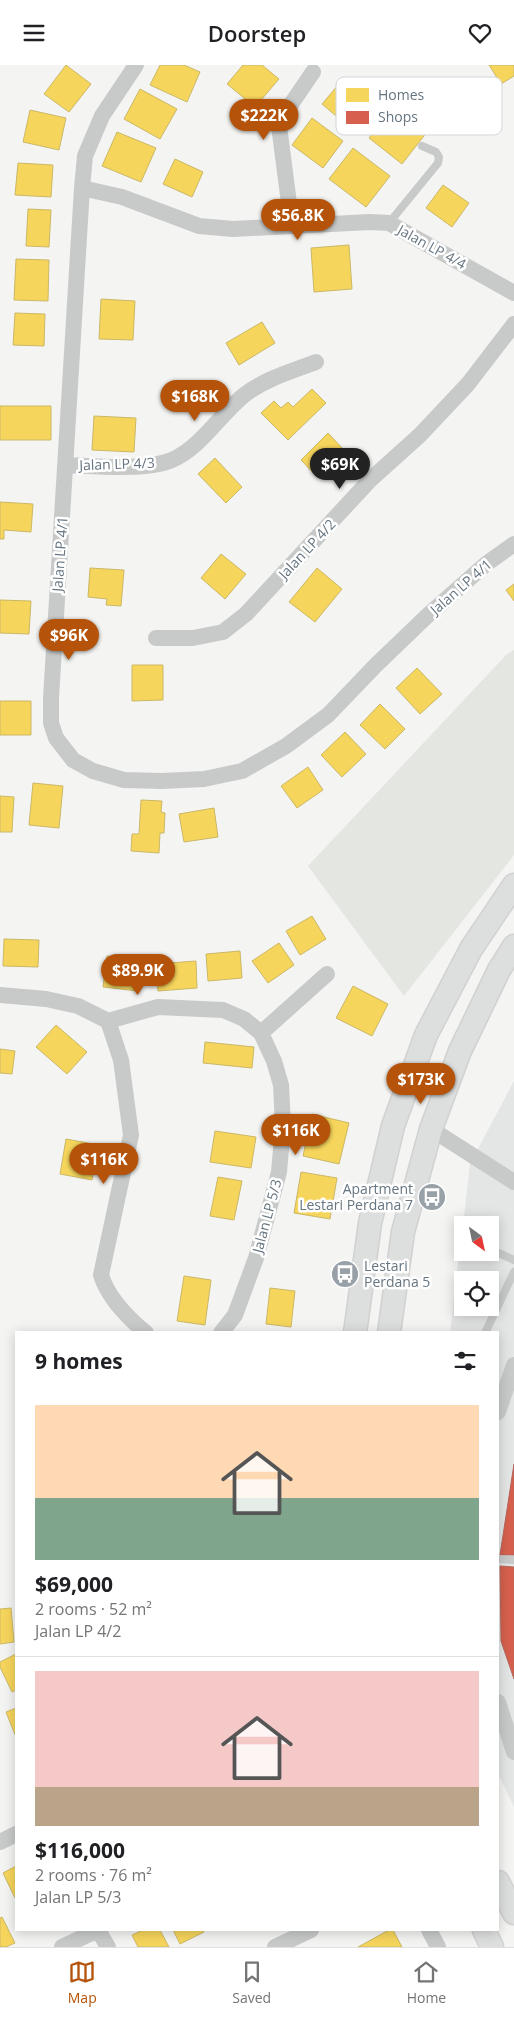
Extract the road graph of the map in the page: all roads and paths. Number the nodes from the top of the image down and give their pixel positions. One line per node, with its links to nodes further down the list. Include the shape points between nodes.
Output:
1 (136, 65): 4 (street, Jalan LP 4/1, via 102,116 85,156)
2 (313, 72): 6 (street, via 279,126)
3 (422, 146): 5 (lane, via 436,152 438,163)
4 (82, 188): 6 (street, Jalan LP 4/4, via 122,197 199,226 233,229); 10 (street, Jalan LP 4/1)
5 (389, 223): 6 (street, Jalan LP 4/4); 7 (street, Jalan LP 4/4)
6 (292, 226)
7 (514, 293)
8 (514, 324): 12 (street, Jalan LP 4/2, via 468,383 420,435 370,481 246,614 223,632 193,638)
9 (316, 362): 10 (street, Jalan LP 4/3, via 269,380 244,395 188,451 171,460 149,466)
10 (65, 465): 11 (street, Jalan LP 4/1, via 50,723 56,738 73,760 93,771 124,780 204,779 242,771 286,747 328,715 427,616)
11 (514, 544)
12 (156, 638)
13 (514, 885): 26 (main road, via 471,949 426,1035 393,1126 370,1223)
14 (514, 946): 19 (main road, via 460,1051)
15 (327, 973): 18 (street)
16 (0, 995): 17 (street, via 78,1006)
17 (108, 1021): 18 (street, via 158,1007 224,1010 244,1019); 24 (street, via 121,1060 131,1135 102,1275 105,1289)
18 (261, 1033): 25 (street, Jalan LP 5/3, via 281,1085 283,1126 279,1172 256,1258 235,1315)
19 (431, 1129): 20 (street); 27 (main road, via 403,1232)
20 (514, 1182)
21 (499, 1253): 22 (lane)
22 (514, 1260)
23 (513, 1278): 28 (lane)
24 (141, 1328)
25 (223, 1331)
26 (355, 1331)
27 (389, 1331)
28 (486, 1331)
29 (514, 1365): 30 (street)
30 (509, 1392): 31 (street)
31 (499, 1410)
32 (499, 1559): 33 (lane)
33 (514, 1559)
34 (499, 1706): 35 (street)
35 (509, 1743)
36 (15, 1835): 37 (street)
37 (0, 1842)
38 (499, 1884): 39 (main road)
39 (514, 1913)
40 (96, 1931): 44 (street)
41 (99, 1931): 45 (street)
42 (309, 1931): 46 (street)
43 (484, 1931): 47 (main road)
44 (62, 1947)
45 (108, 1947)
46 (276, 1947)
47 (492, 1947)

